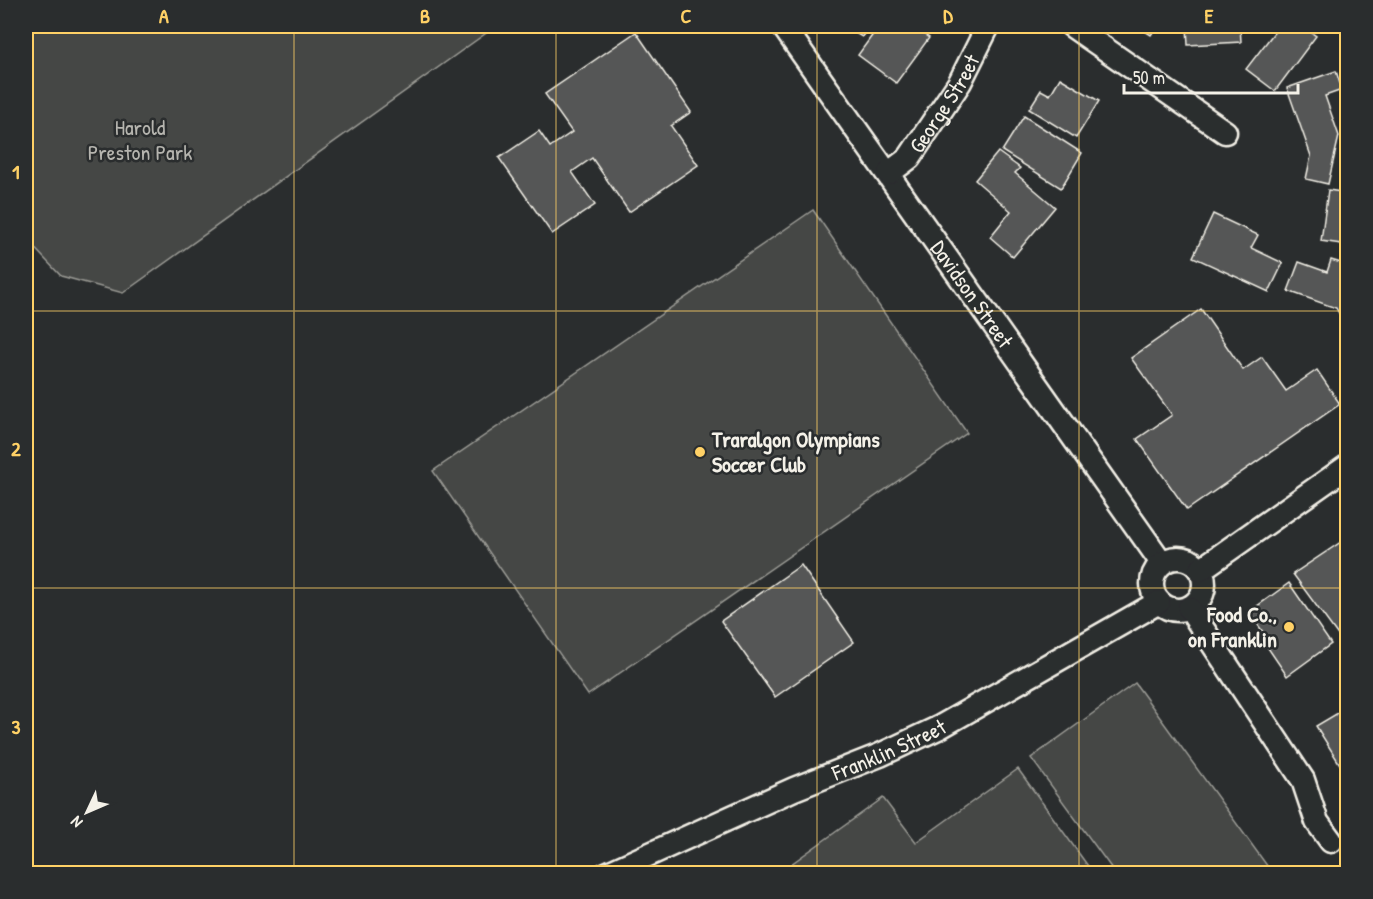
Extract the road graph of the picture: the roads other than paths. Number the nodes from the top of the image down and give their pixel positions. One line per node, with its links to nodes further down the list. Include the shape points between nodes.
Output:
1 (783, 26): 5 (street, Davidson Street)
2 (988, 26): 5 (street, George Street, via 960,82 909,158)
3 (1072, 26): 4 (street)
4 (1225, 132)
5 (889, 173): 7 (street, Davidson Street)
6 (1347, 466): 8 (street)
7 (1162, 563): 8 (street, via 1182,558); 9 (street, via 1152,582)
8 (1200, 570): 10 (street, via 1203,591)
9 (1159, 602): 10 (street, via 1168,609); 12 (street, Franklin Street, via 940,727)
10 (1189, 608): 11 (street, via 1303,780 1317,822)
11 (1331, 841)
12 (606, 873)

